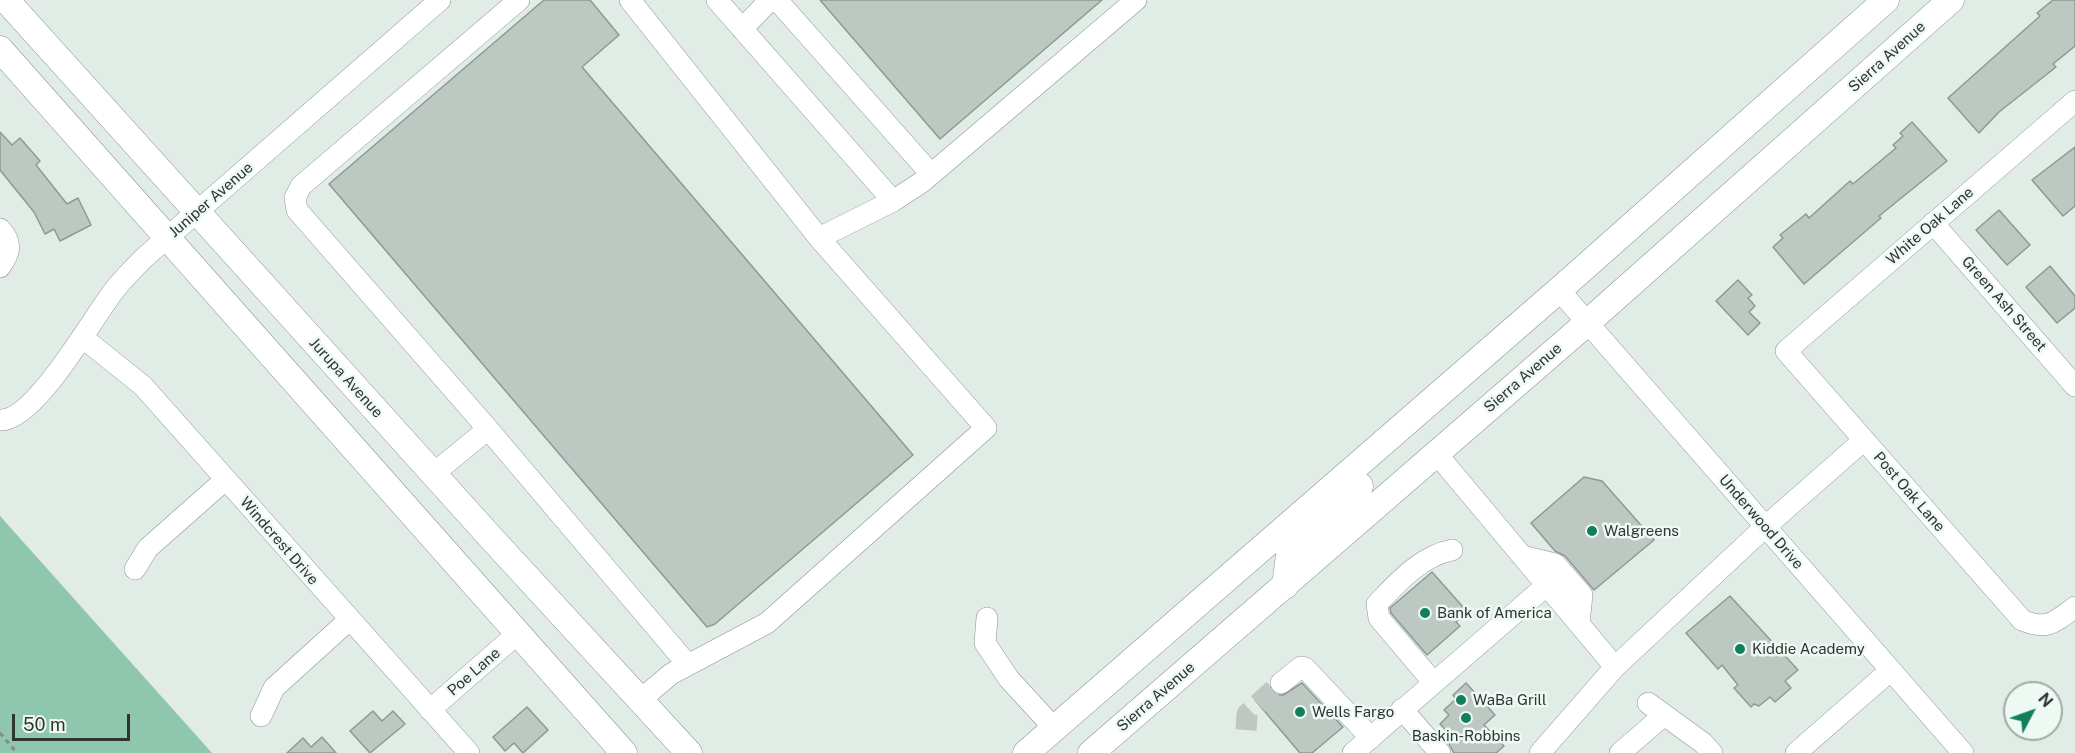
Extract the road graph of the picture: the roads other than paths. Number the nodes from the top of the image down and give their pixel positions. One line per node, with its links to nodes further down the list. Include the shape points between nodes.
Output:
1 (6, 0): 16 (main road, Jurupa Avenue)
2 (440, 0): 16 (street, Juniper Avenue)
3 (519, 0): 29 (street, via 301,186 294,198 297,210)
4 (630, 0): 20 (street)
5 (717, 0): 11 (street)
6 (770, 0): 11 (street)
7 (777, 0): 14 (street)
8 (1136, 0): 14 (street)
9 (1886, 0): 22 (main road)
10 (1951, 0): 23 (main road, Sierra Avenue)
11 (742, 29): 15 (street)
12 (0, 49): 19 (main road)
13 (2075, 101): 17 (street, White Oak Lane)
14 (931, 174): 15 (street)
15 (893, 201): 20 (street)
16 (196, 212): 19 (street, Juniper Avenue); 32 (main road, Jurupa Avenue)
17 (1933, 223): 25 (street, White Oak Lane); 26 (street, Green Ash Street)
18 (0, 229): 21 (street, via 10,247)
19 (167, 238): 24 (street, Juniper Avenue, via 116,288); 44 (main road)
20 (819, 238): 45 (street, via 986,428 767,623)
21 (0, 267)
22 (1559, 290): 23 (street, Underwood Drive); 27 (main road)
23 (1587, 323): 31 (main road, Sierra Avenue); 34 (street, Underwood Drive)
24 (82, 337): 28 (street, Juniper Avenue, via 44,389 20,413); 33 (street, Windcrest Drive, via 143,386)
25 (1786, 351): 30 (street, Post Oak Lane)
26 (2071, 372)
27 (1433, 399): 39 (main road, via 1396,453 1298,542 1289,555); 54 (main road)
28 (2, 420)
29 (488, 429): 32 (street); 45 (street)
30 (1864, 440): 34 (street); 40 (street, Post Oak Lane, via 2022,620 2037,627 2055,622)
31 (1436, 453): 36 (street); 39 (main road, Sierra Avenue)
32 (433, 474): 50 (main road, Jurupa Avenue)
33 (225, 480): 37 (street, via 148,548); 42 (street, Windcrest Drive)
34 (1765, 527): 46 (street); 47 (street, Underwood Drive)
35 (1452, 550): 48 (street, via 1436,553 1420,563 1377,604 1378,618)
36 (1522, 555): 38 (street); 43 (street, via 1555,564 1582,595)
37 (135, 569)
38 (1547, 585): 43 (street); 48 (street)
39 (1286, 586): 61 (main road, Sierra Avenue)
40 (2075, 607)
41 (987, 618): 54 (street, via 985,643 1009,679)
42 (349, 620): 52 (street, Windcrest Drive); 53 (street, via 274,688)
43 (1579, 623): 46 (street)
44 (517, 634): 52 (street, Poe Lane); 58 (main road)
45 (688, 665): 50 (street)
46 (1616, 667): 64 (street)
47 (1891, 670): 66 (street); 67 (street, Underwood Drive)
48 (1433, 682): 51 (street)
49 (1281, 683): 55 (street, via 1305,668)
50 (640, 700): 59 (main road, Jurupa Avenue)
51 (1402, 709): 55 (street); 63 (street)
52 (430, 710): 57 (street, Windcrest Drive)
53 (261, 716)
54 (1054, 728): 60 (main road)
55 (1371, 738): 62 (street)
56 (1702, 750): 65 (street, via 1656,709)
57 (469, 753)
58 (624, 753)
59 (689, 753)
60 (1026, 753)
61 (1091, 753)
62 (1353, 753)
63 (1440, 753)
64 (1540, 753)
65 (1620, 753)
66 (1796, 753)
67 (1963, 753)

